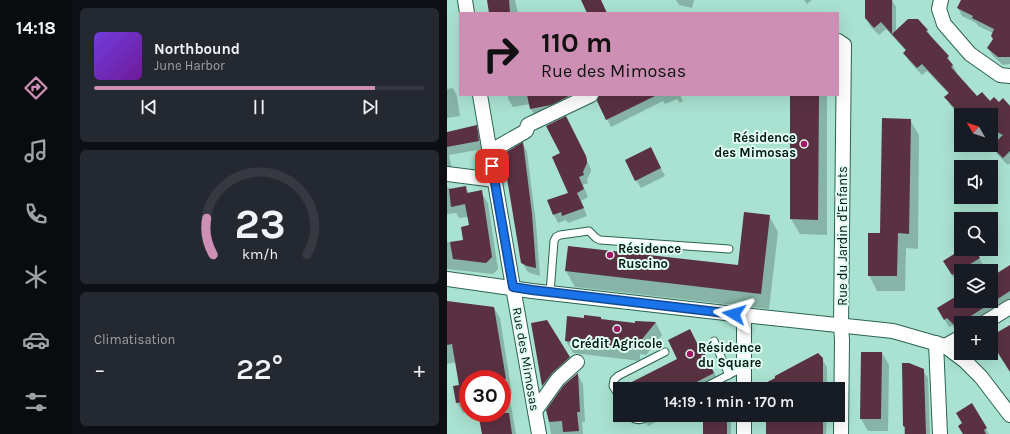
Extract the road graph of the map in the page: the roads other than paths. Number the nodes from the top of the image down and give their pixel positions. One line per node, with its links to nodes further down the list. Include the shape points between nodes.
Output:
1 (465, 0): 3 (street)
2 (941, 0): 5 (street, via 939,9 944,24 970,54 1000,76)
3 (467, 12)
4 (839, 42): 18 (street, Rue du Jardin d'Enfants, via 844,45)
5 (1010, 76)
6 (480, 96): 8 (street, Rue des Mimosas)
7 (589, 96): 8 (street, via 528,125 526,131)
8 (489, 152): 10 (street, Rue des Mimosas)
9 (447, 174): 10 (street)
10 (495, 180): 13 (street, Rue des Mimosas)
11 (729, 250): 14 (lane, via 600,240 589,232 560,235 554,241)
12 (447, 279): 13 (street)
13 (513, 287): 14 (street); 29 (street, Rue des Mimosas)
14 (550, 293): 16 (street)
15 (1010, 307): 17 (street)
16 (744, 315): 18 (street); 24 (street)
17 (995, 316)
18 (841, 325): 21 (street, via 893,330); 34 (street, Rue du Jardin d'Enfants)
19 (954, 340): 21 (street)
20 (714, 341): 25 (lane)
21 (941, 345): 30 (street, via 965,361 981,377); 35 (street)
22 (665, 352): 26 (lane, via 618,376)
23 (577, 362): 29 (street, via 558,379)
24 (744, 367): 25 (lane); 28 (street)
25 (729, 375): 27 (lane)
26 (614, 382)
27 (715, 382)
28 (744, 382)
29 (535, 411): 32 (street, Rue des Mimosas)
30 (1010, 415)
31 (744, 422): 33 (street)
32 (539, 434)
33 (744, 434)
34 (841, 434)
35 (940, 434)

